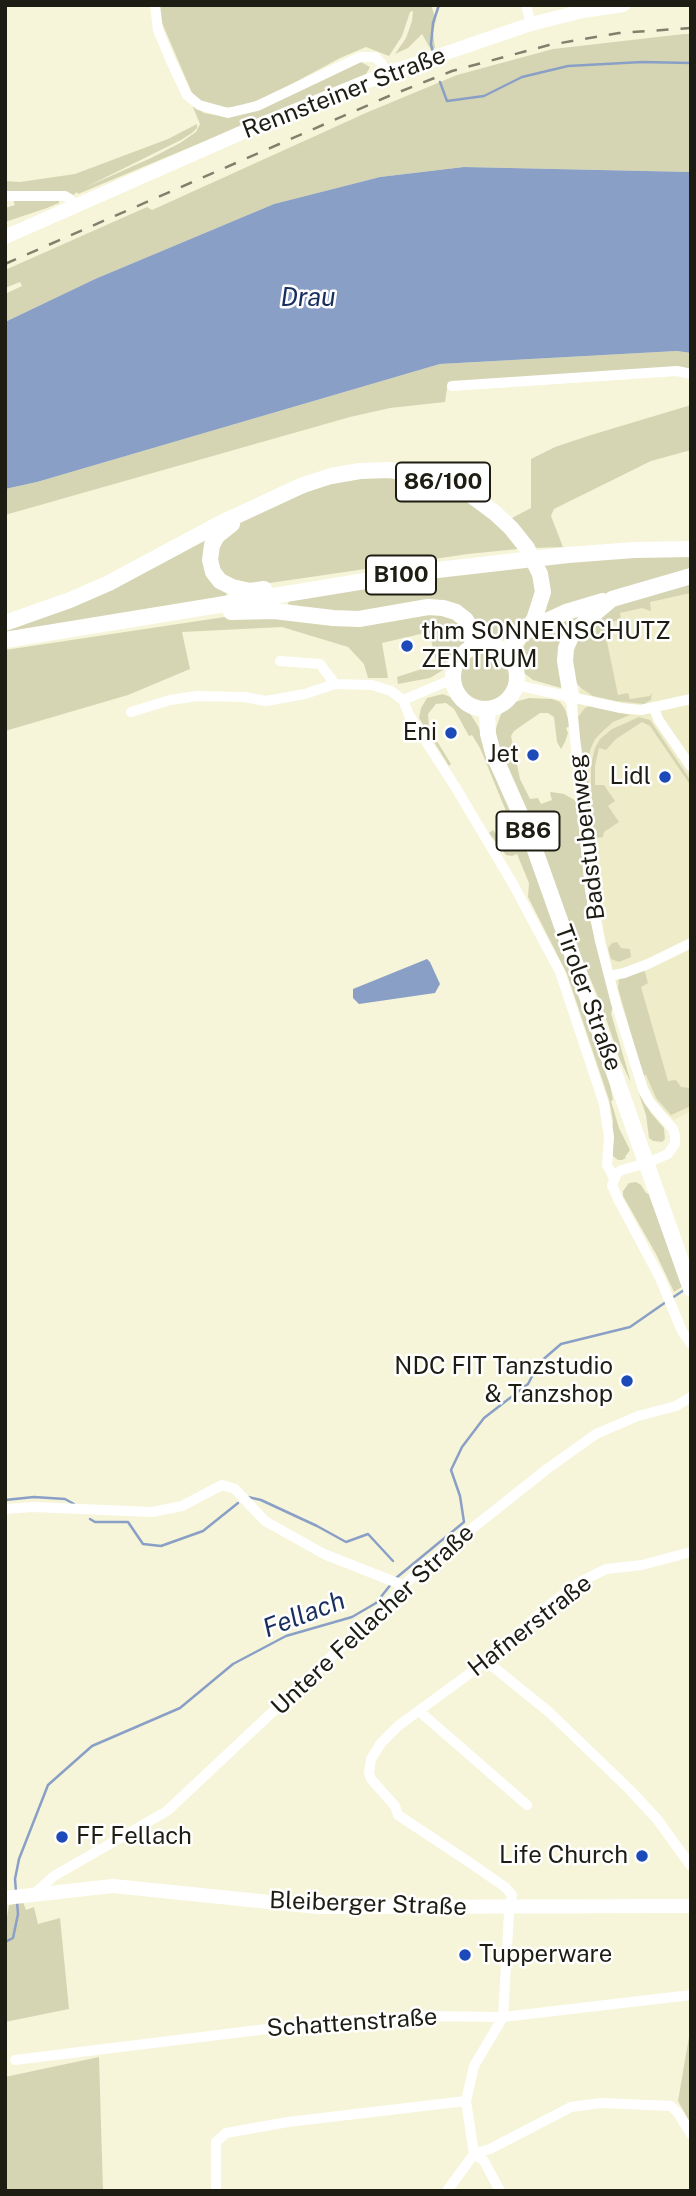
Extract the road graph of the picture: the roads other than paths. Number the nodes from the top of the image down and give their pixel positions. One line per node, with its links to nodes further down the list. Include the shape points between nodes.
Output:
1 (155, 5): 5 (street, via 158,30 170,61 187,95 199,105 228,113 257,106 360,57 375,57)
2 (526, 5): 4 (street)
3 (624, 5): 4 (main road, Rennsteiner Straße)
4 (531, 24): 5 (main road, Rennsteiner Straße)
5 (385, 74): 7 (main road, Rennsteiner Straße)
6 (5, 196): 7 (street, via 65,196)
7 (72, 206): 8 (main road, Rennsteiner Straße)
8 (5, 237)
9 (691, 374): 10 (street, via 677,371)
10 (452, 386)
11 (254, 508): 14 (main road, 86/100, via 212,545 213,572 220,581 250,591 284,586); 17 (main road, 86/100, via 100,587); 18 (main road, 86/100, via 303,485 360,471 390,470 447,483 495,513 530,554 543,592)
12 (691, 550): 14 (main road, B100, via 634,550 487,563)
13 (691, 576): 15 (main road)
14 (315, 589): 16 (main road, B100)
15 (612, 599): 18 (main road, 86/100, via 566,612); 26 (main road, via 584,620 566,648)
16 (173, 613): 19 (main road, B100); 20 (main road, via 200,617 274,611 359,619 443,608 466,620)
17 (5, 623)
18 (527, 630): 21 (main road, 86/100)
19 (5, 640)
20 (473, 647): 21 (main road, via 489,645); 23 (main road, via 459,659)
21 (506, 652): 25 (main road, via 514,663)
22 (280, 661): 24 (street, via 320,664)
23 (453, 679): 28 (street); 30 (main road, via 467,703)
24 (335, 684): 28 (street, via 372,685); 31 (street, via 266,701 197,696)
25 (516, 685): 26 (street); 30 (main road, via 506,701)
26 (572, 697): 29 (street, via 621,708); 34 (street, Badstubenweg, via 590,890)
27 (691, 699): 29 (street)
28 (403, 700): 36 (street, via 560,972 604,1104 607,1165)
29 (654, 708): 32 (street)
30 (486, 709): 35 (main road, Tiroler Straße / B86, via 493,753 530,836)
31 (131, 712)
32 (691, 767)
33 (691, 943): 34 (street)
34 (609, 976): 35 (street, Badstubenweg, via 643,1089 676,1136 668,1154)
35 (647, 1163): 36 (street, via 622,1170); 37 (main road, Tiroler Straße / B86)
36 (614, 1178): 38 (street, via 618,1199)
37 (688, 1282)
38 (691, 1344)
39 (691, 1397): 42 (street, Untere Fellacher Straße, via 596,1434)
40 (5, 1509): 42 (street, via 152,1512 182,1506 222,1485 235,1489 265,1521 300,1541)
41 (691, 1552): 43 (street, Hafnerstraße, via 593,1575 551,1603)
42 (397, 1583): 47 (street, Untere Fellacher Straße, via 239,1746 167,1811)
43 (488, 1660): 44 (street, Hafnerstraße); 46 (street, via 629,1789)
44 (419, 1711): 45 (street); 49 (street, Hafnerstraße, via 381,1743 371,1759 371,1779 398,1815 505,1887 513,1895)
45 (527, 1805)
46 (691, 1866)
47 (31, 1893): 48 (main road, Bleiberger Straße); 49 (main road, Bleiberger Straße, via 113,1886 318,1907)
48 (5, 1898)
49 (512, 1906): 50 (main road, Bleiberger Straße); 52 (street)
50 (691, 1906)
51 (691, 1995): 52 (street, Schattenstraße)
52 (503, 2017): 53 (street, Schattenstraße, via 419,2015 299,2025); 54 (street, via 474,2066)
53 (15, 2060)
54 (466, 2102): 56 (street); 57 (street, via 226,2133 216,2142)
55 (691, 2134): 56 (street, via 671,2106 601,2103 571,2107)
56 (474, 2154): 58 (street); 59 (street, via 484,2161)
57 (216, 2191)
58 (447, 2191)
59 (500, 2191)

